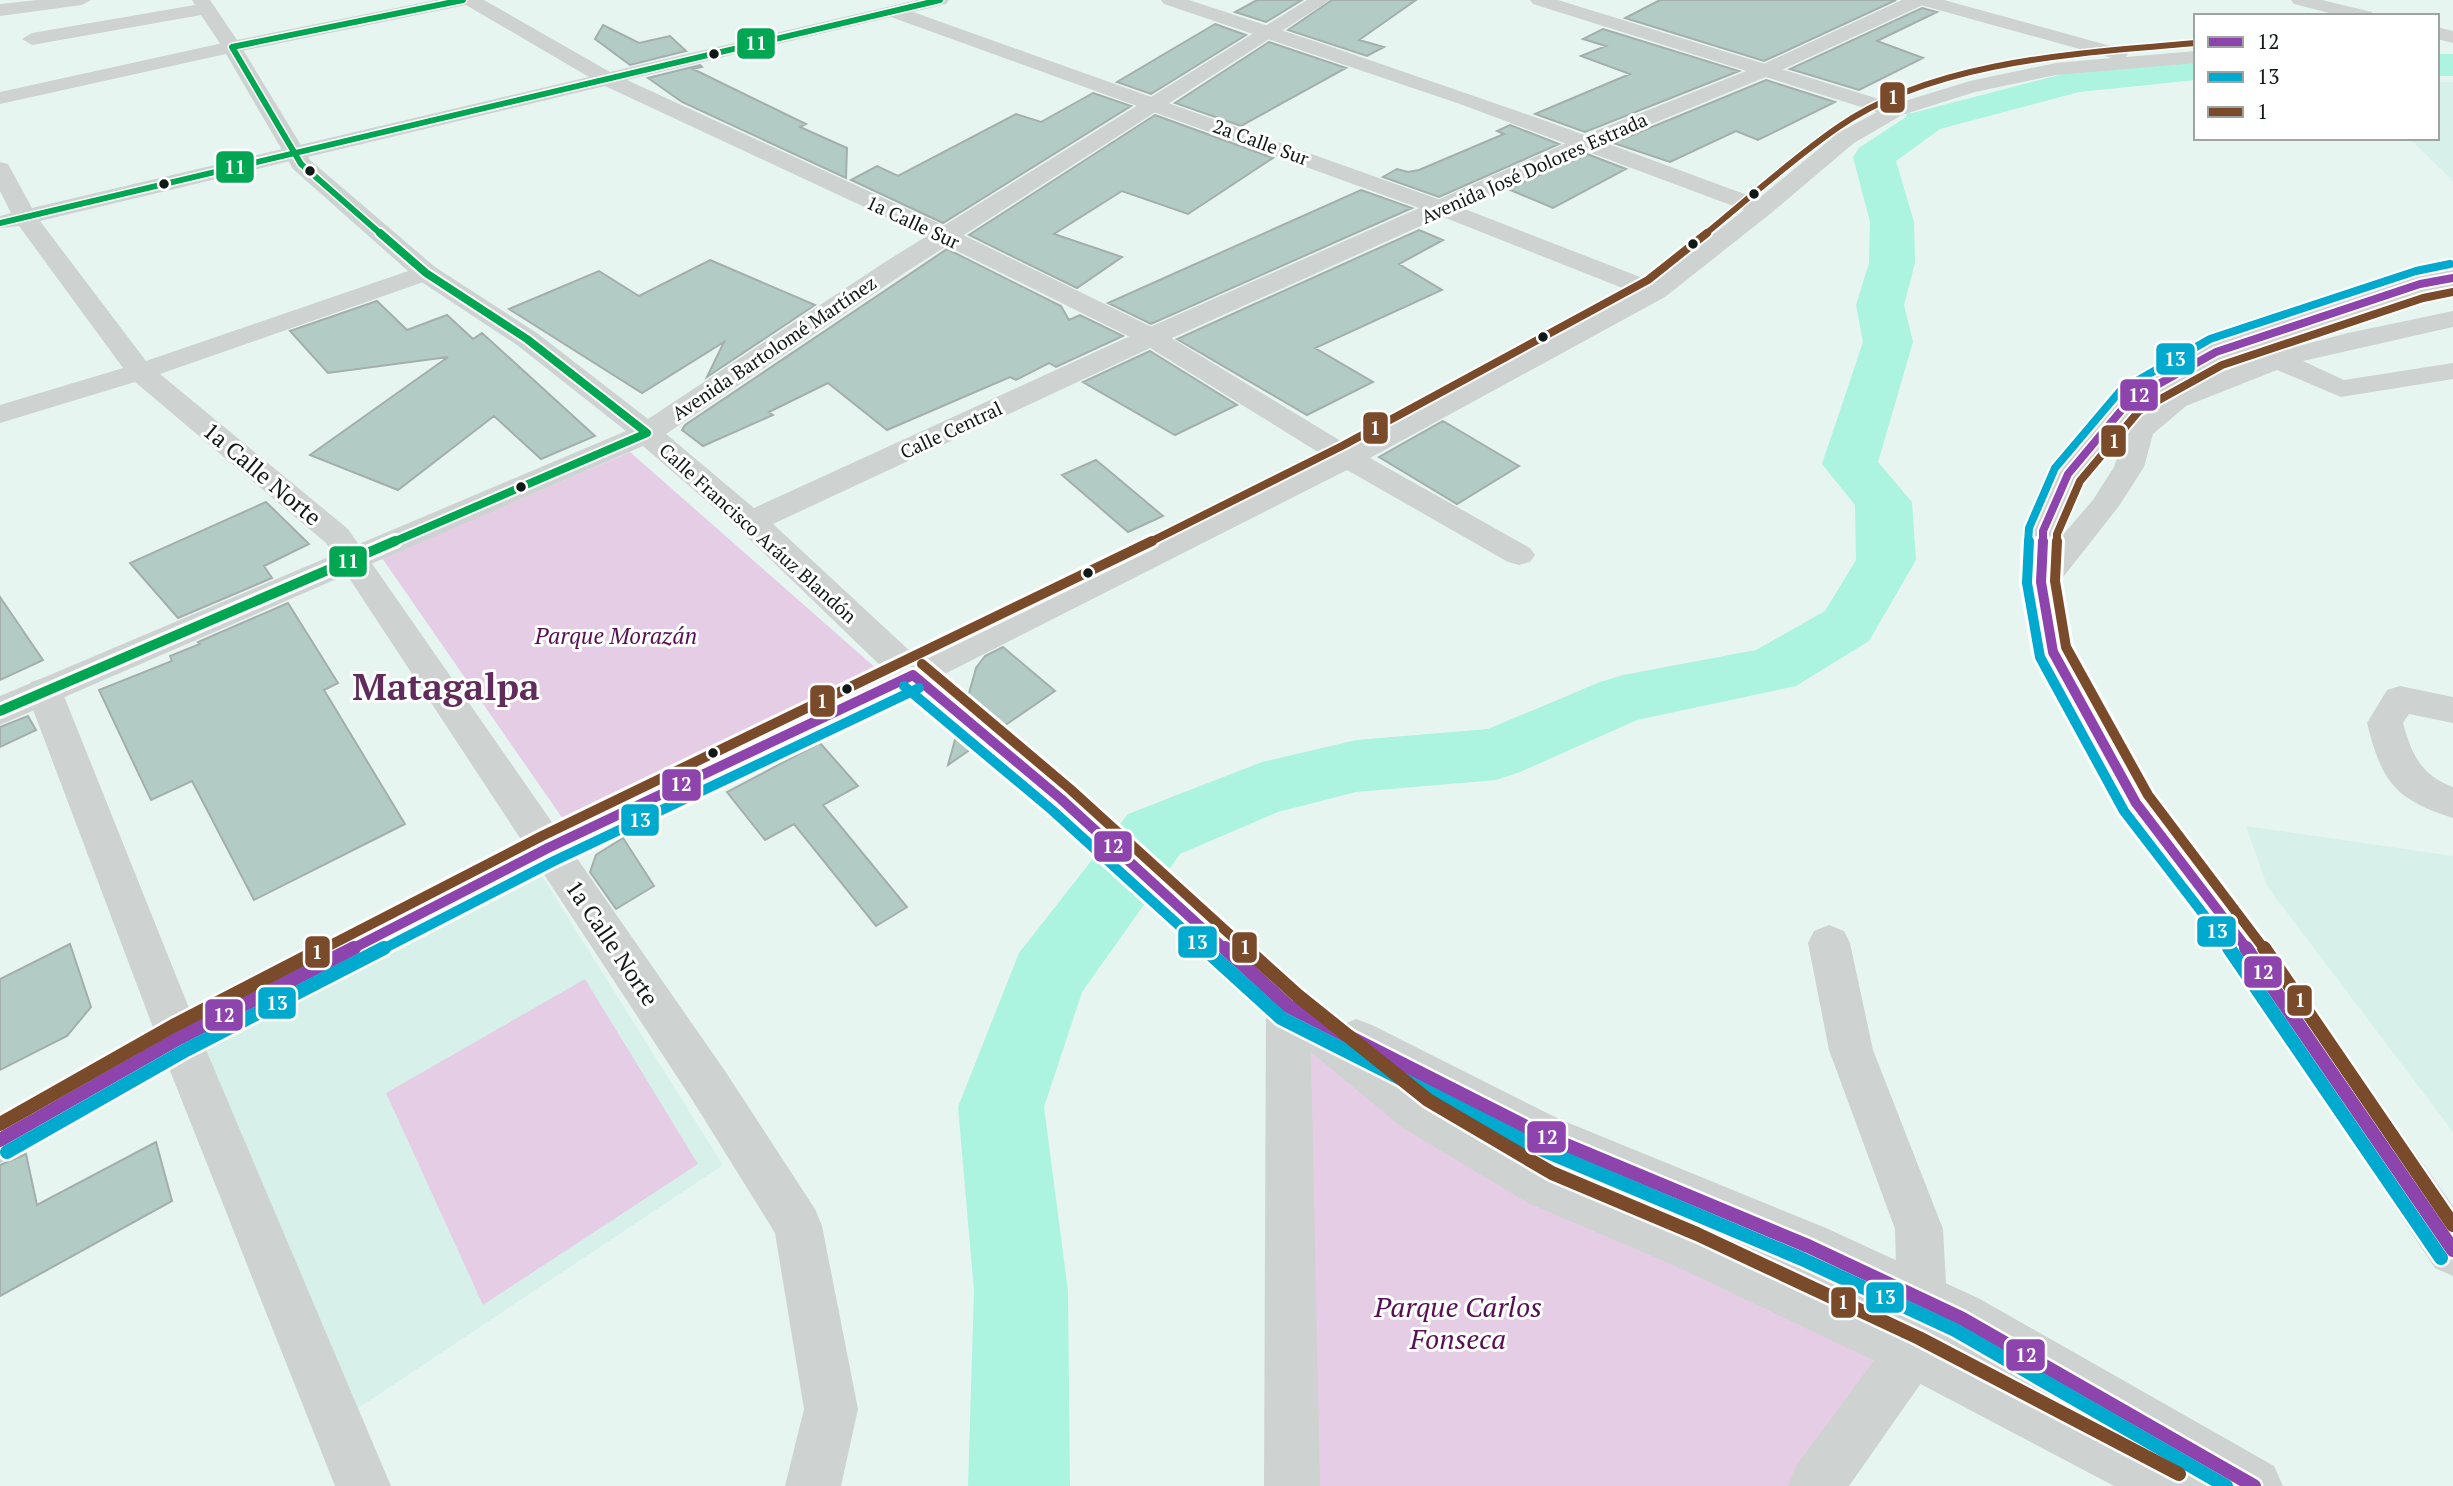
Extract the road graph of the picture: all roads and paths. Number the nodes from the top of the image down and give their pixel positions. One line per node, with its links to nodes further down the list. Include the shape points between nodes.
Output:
1 (82, 0): 13 (street)
2 (463, 0): 18 (street)
3 (471, 0): 22 (street, 1a Calle Sur)
4 (863, 0): 14 (street, 2a Calle Sur)
5 (940, 0): 14 (street)
6 (1170, 0): 16 (street)
7 (1320, 0): 16 (street, Avenida Bartolomé Martínez)
8 (1539, 0): 21 (street)
9 (1921, 0): 20 (street); 21 (street, Avenida José Dolores Estrada)
10 (2300, 0): 12 (street)
11 (204, 4): 17 (street); 18 (street, Calle Francisco Aráuz Blandón)
12 (2336, 8): 15 (street)
13 (0, 10)
14 (895, 12): 22 (street); 24 (street, 2a Calle Sur)
15 (2358, 14)
16 (1270, 32): 24 (street, Avenida Bartolomé Martínez); 26 (street)
17 (32, 39)
18 (232, 47): 23 (street); 27 (street, Calle Francisco Aráuz Blandón)
19 (2194, 57): 20 (street)
20 (2139, 60): 25 (street, via 2044,71 1970,86)
21 (1766, 70): 25 (street); 26 (street, Avenida José Dolores Estrada)
22 (605, 78): 27 (street); 32 (street, 1a Calle Sur)
23 (0, 98)
24 (1154, 103): 29 (street, 2a Calle Sur); 32 (street, Avenida Bartolomé Martínez)
25 (1895, 111): 30 (street, via 1846,138)
26 (1588, 142): 29 (street, Avenida José Dolores Estrada); 30 (street)
27 (293, 153): 31 (street); 33 (street, Calle Francisco Aráuz Blandón)
28 (0, 169): 31 (street, 1a Calle Norte)
29 (1441, 208): 35 (street, 2a Calle Sur); 37 (street, Avenida José Dolores Estrada)
30 (1762, 209): 35 (street)
31 (12, 220): 40 (street, 1a Calle Norte)
32 (944, 235): 37 (street, 1a Calle Sur); 42 (street, Avenida Bartolomé Martínez)
33 (426, 273): 40 (street); 42 (street, Calle Francisco Aráuz Blandón, via 527,339)
34 (2453, 278): 47 (street, via 2420,284 2216,352 2130,400 2068,474 2043,531)
35 (1656, 292): 43 (street)
36 (2453, 319): 38 (street)
37 (1151, 337): 43 (street, 1a Calle Sur); 44 (street, Calle Central)
38 (2278, 360): 39 (street, via 2341,389); 47 (street, via 2176,400 2139,431 2129,467 2104,506)
39 (2453, 371)
40 (140, 373): 41 (street); 46 (street, 1a Calle Norte, via 337,536)
41 (0, 414)
42 (647, 433): 44 (street, Calle Francisco Aráuz Blandón); 46 (street, Avenida Bartolomé Martínez)
43 (1348, 458): 45 (street, 1a Calle Sur); 48 (street)
44 (751, 522): 48 (street, Calle Francisco Aráuz Blandón)
45 (1520, 555)
46 (354, 558): 49 (street, Avenida Bartolomé Martínez); 53 (street, 1a Calle Norte)
47 (2041, 582): 58 (street, via 2053,652 2136,803 2245,946)
48 (913, 675): 53 (street); 55 (street, Calle Francisco Aráuz Blandón, via 1061,799)
49 (44, 691): 51 (street, Avenida Bartolomé Martínez); 56 (street)
50 (2453, 710): 52 (street, via 2400,699 2385,723 2395,760 2422,791)
51 (0, 711)
52 (2453, 803)
53 (548, 848): 56 (street); 62 (street, 1a Calle Norte, via 798,1226 831,1409)
54 (1829, 943): 59 (street, via 1851,1050 1919,1229)
55 (1288, 1006): 59 (street, via 1542,1135 1808,1246); 60 (street, via 1420,1112 1546,1186 1691,1247); 63 (street)
56 (179, 1038): 57 (street); 61 (street)
57 (0, 1140)
58 (2453, 1250)
59 (1923, 1301): 60 (street); 66 (street)
60 (1913, 1351): 64 (street); 65 (street)
61 (363, 1486)
62 (813, 1486)
63 (1292, 1486)
64 (1816, 1486)
65 (2173, 1486)
66 (2254, 1486)

